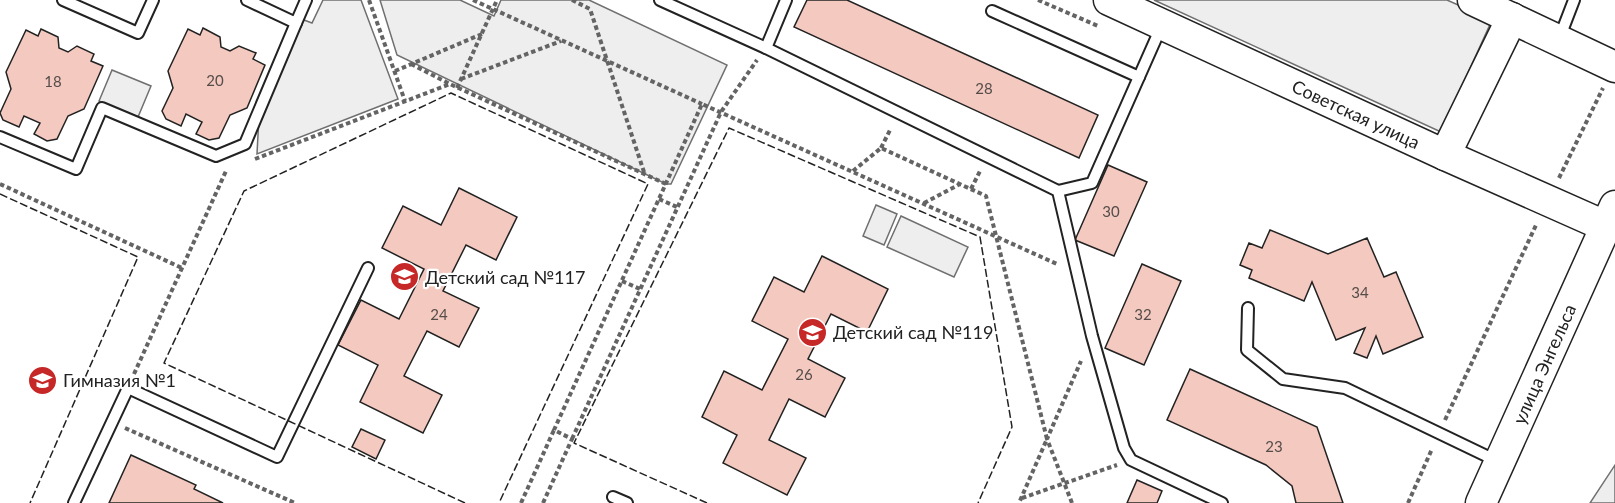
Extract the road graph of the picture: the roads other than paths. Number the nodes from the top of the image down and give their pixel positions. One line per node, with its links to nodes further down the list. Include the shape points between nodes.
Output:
1 (63, 0): 2 (lane, via 138,33)
2 (153, 0)
3 (247, 0): 12 (lane)
4 (306, 0): 12 (lane)
5 (660, 0): 15 (lane)
6 (786, 0): 15 (lane)
7 (1109, 0): 13 (street, Советская улица)
8 (1473, 0): 11 (street)
9 (1574, 0): 14 (lane)
10 (992, 11): 17 (lane)
11 (1512, 18): 14 (street); 19 (street)
12 (296, 23): 18 (lane, via 245,144 216,156 102,108 76,169)
13 (1162, 25): 17 (lane); 19 (street, Советская улица)
14 (1559, 40): 16 (street)
15 (766, 48): 20 (lane)
16 (1614, 66)
17 (1139, 77): 20 (lane, via 1092,183)
18 (0, 137)
19 (1445, 155): 21 (street, Советская улица, via 1548,201)
20 (1058, 191): 28 (lane, via 1092,336 1124,448 1131,460)
21 (1610, 216): 24 (street, улица Энгельса)
22 (368, 268): 26 (lane, via 277,457 128,388)
23 (1248, 309): 24 (lane, via 1247,350 1283,379 1345,388)
24 (1500, 463): 29 (street, улица Энгельса)
25 (613, 497): 27 (lane)
26 (74, 503)
27 (627, 503)
28 (1222, 503)
29 (1481, 503)

